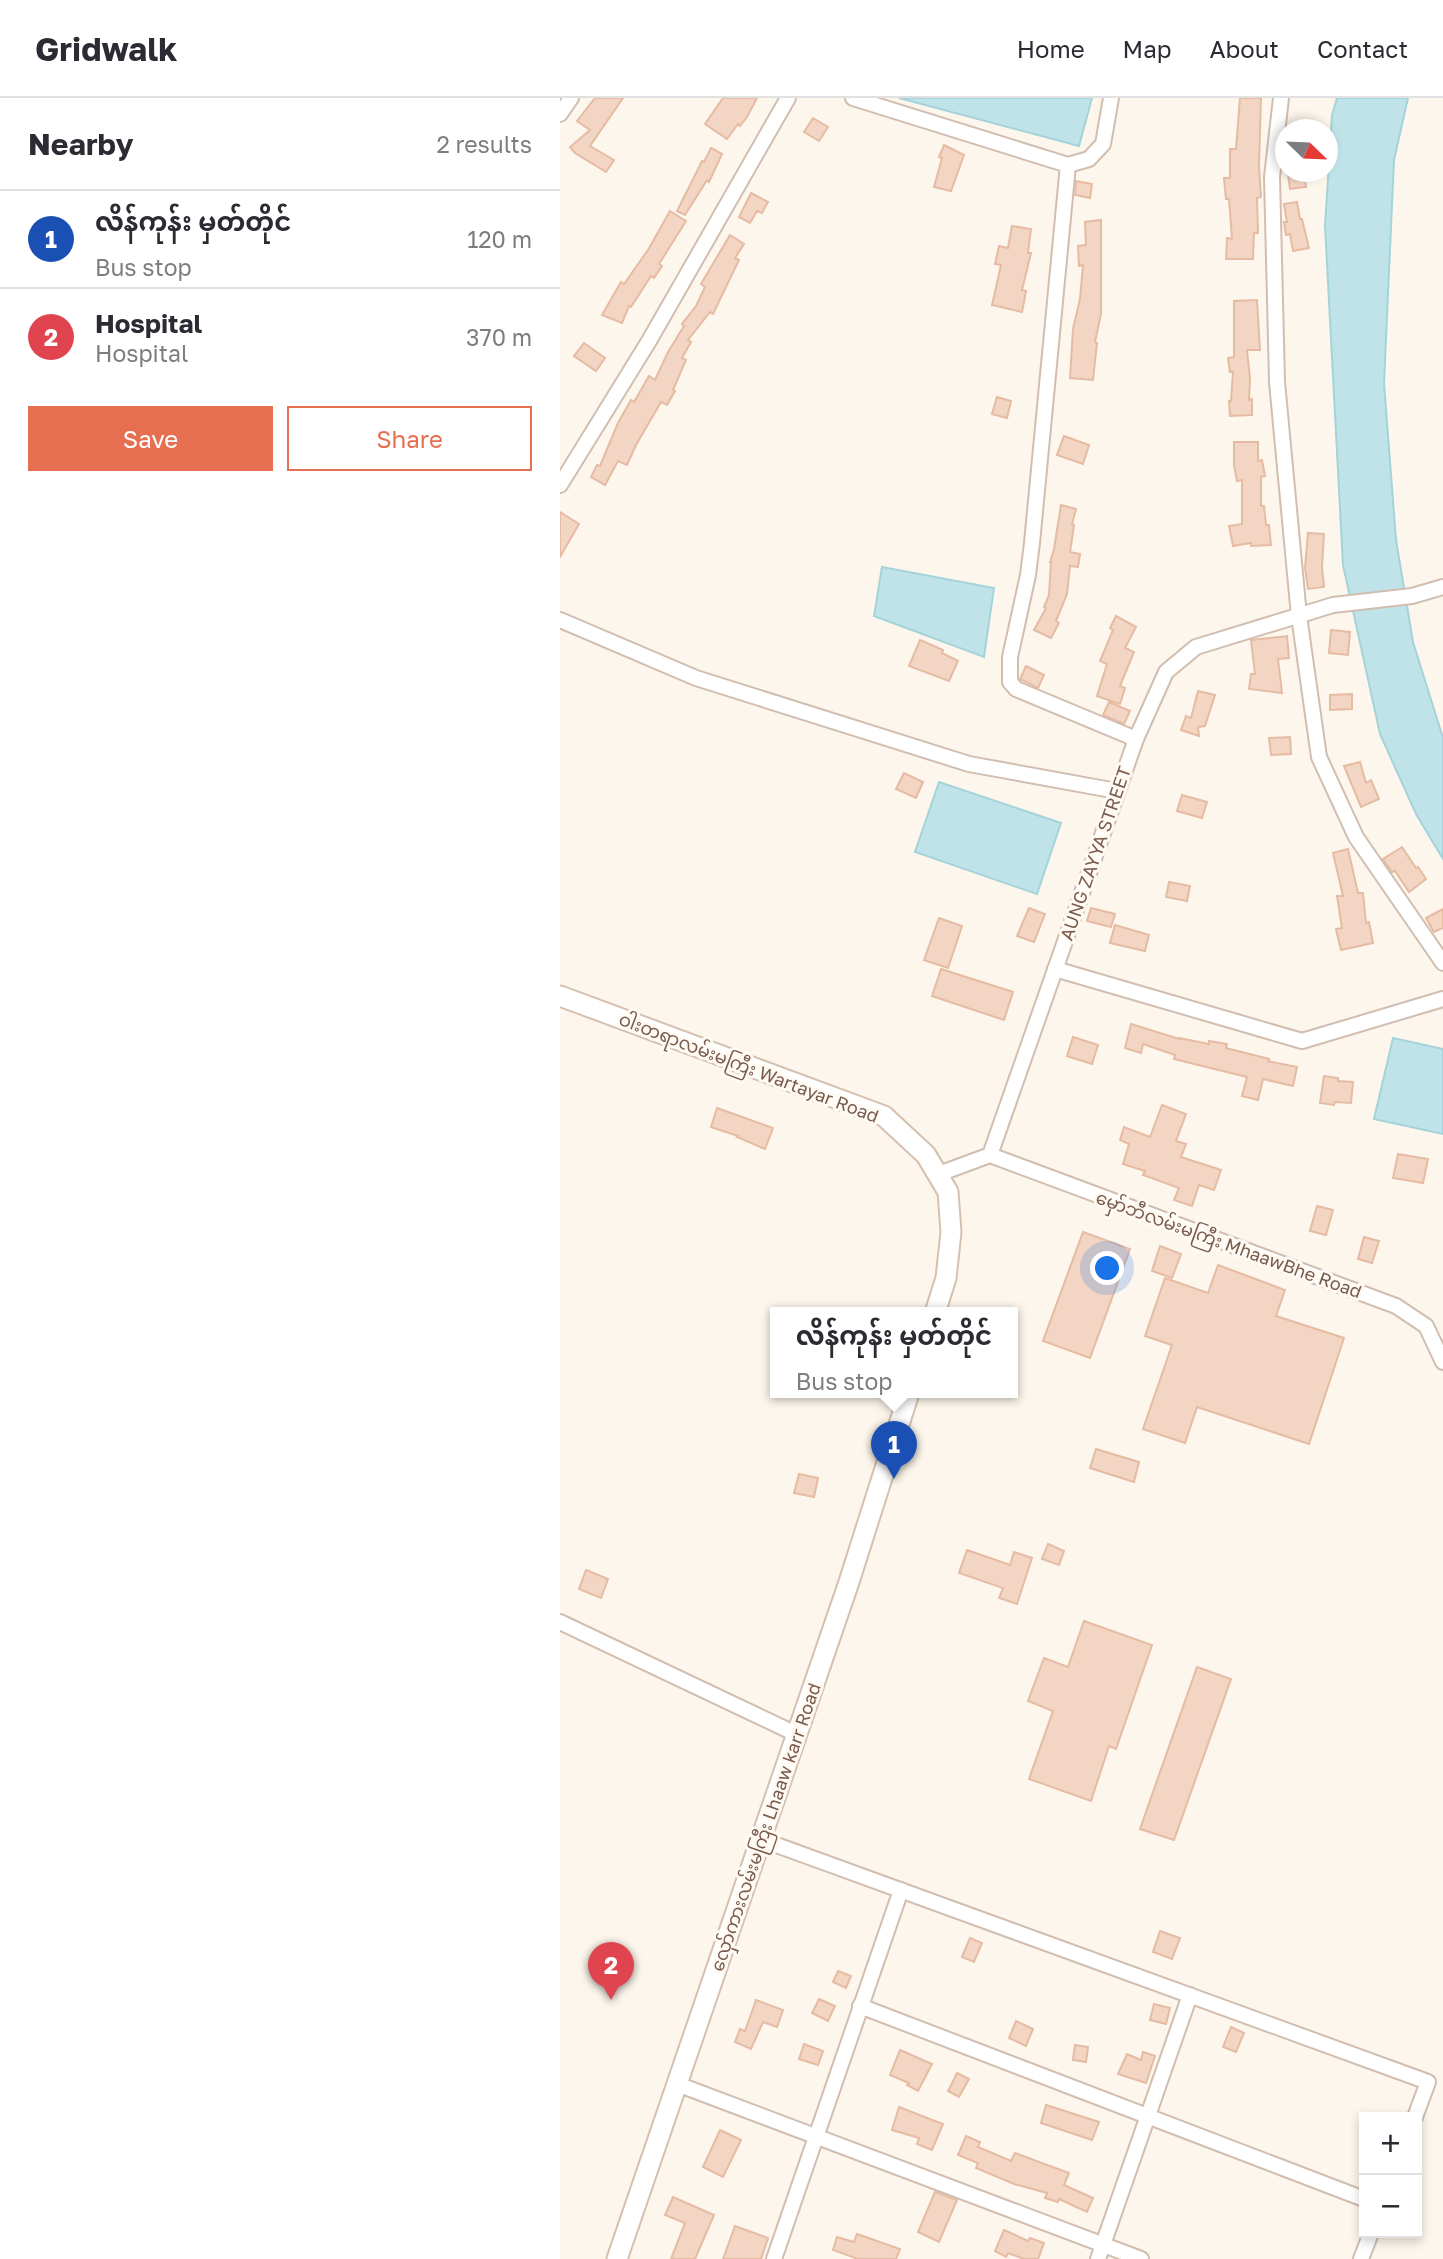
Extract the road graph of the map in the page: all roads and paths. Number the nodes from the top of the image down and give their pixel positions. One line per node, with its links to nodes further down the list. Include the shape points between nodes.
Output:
1 (571, 98): 6 (street)
2 (788, 98): 8 (street, via 649,341)
3 (853, 98): 7 (street)
4 (1111, 98): 7 (street, via 1103,144 1089,159)
5 (1281, 98): 10 (street, via 1272,177 1277,382)
6 (560, 114)
7 (1068, 166): 12 (street, via 1032,543 1010,657 1010,682 1016,689)
8 (560, 485)
9 (1443, 587): 10 (street, AUNG ZAYYA STREET, via 1412,596 1333,605)
10 (1298, 616): 12 (street, AUNG ZAYYA STREET, via 1196,647 1166,672); 14 (street, via 1319,757 1356,837)
11 (560, 620): 13 (street, via 696,678 969,764)
12 (1136, 739): 13 (street, AUNG ZAYYA STREET)
13 (1117, 791): 15 (street, AUNG ZAYYA STREET)
14 (1443, 963)
15 (1055, 970): 17 (street, via 1302,1041); 18 (street, AUNG ZAYYA STREET)
16 (560, 996): 19 (street, ဝါးတရာလမ်းမကြီး Wartayar Road, via 884,1116 926,1155)
17 (1443, 999)
18 (990, 1155): 19 (street); 21 (street, မှော်ဘီလမ်းမကြီး MhaawBhe Road, via 1396,1306 1426,1326)
19 (936, 1175): 20 (street, ဝါးတရာလမ်းမကြီး Wartayar Road, via 948,1192 951,1232 946,1278)
20 (937, 1307)
21 (1443, 1362)
22 (907, 1398): 24 (street, လှော်ကားလမ်းမကြီး Lhaaw karr Road)
23 (560, 1622): 24 (street)
24 (796, 1734): 25 (street, လှော်ကားလမ်းမကြီး Lhaaw karr Road)
25 (760, 1839): 26 (street); 29 (street, လှော်ကားလမ်းမကြီး Lhaaw karr Road)
26 (901, 1890): 27 (street); 28 (street)
27 (1190, 1995): 30 (street, via 1428,2082); 31 (street)
28 (860, 2006): 31 (street); 32 (street)
29 (677, 2084): 32 (street); 37 (street, လှော်ကားလမ်းမကြီး Lhaaw karr Road)
30 (1417, 2112)
31 (1148, 2115): 33 (street); 35 (street)
32 (816, 2136): 35 (street); 36 (street)
33 (1359, 2197)
34 (1369, 2238): 40 (street)
35 (1103, 2245): 38 (street); 39 (street)
36 (779, 2258)
37 (617, 2259)
38 (1098, 2259)
39 (1141, 2259)
40 (1361, 2259)

